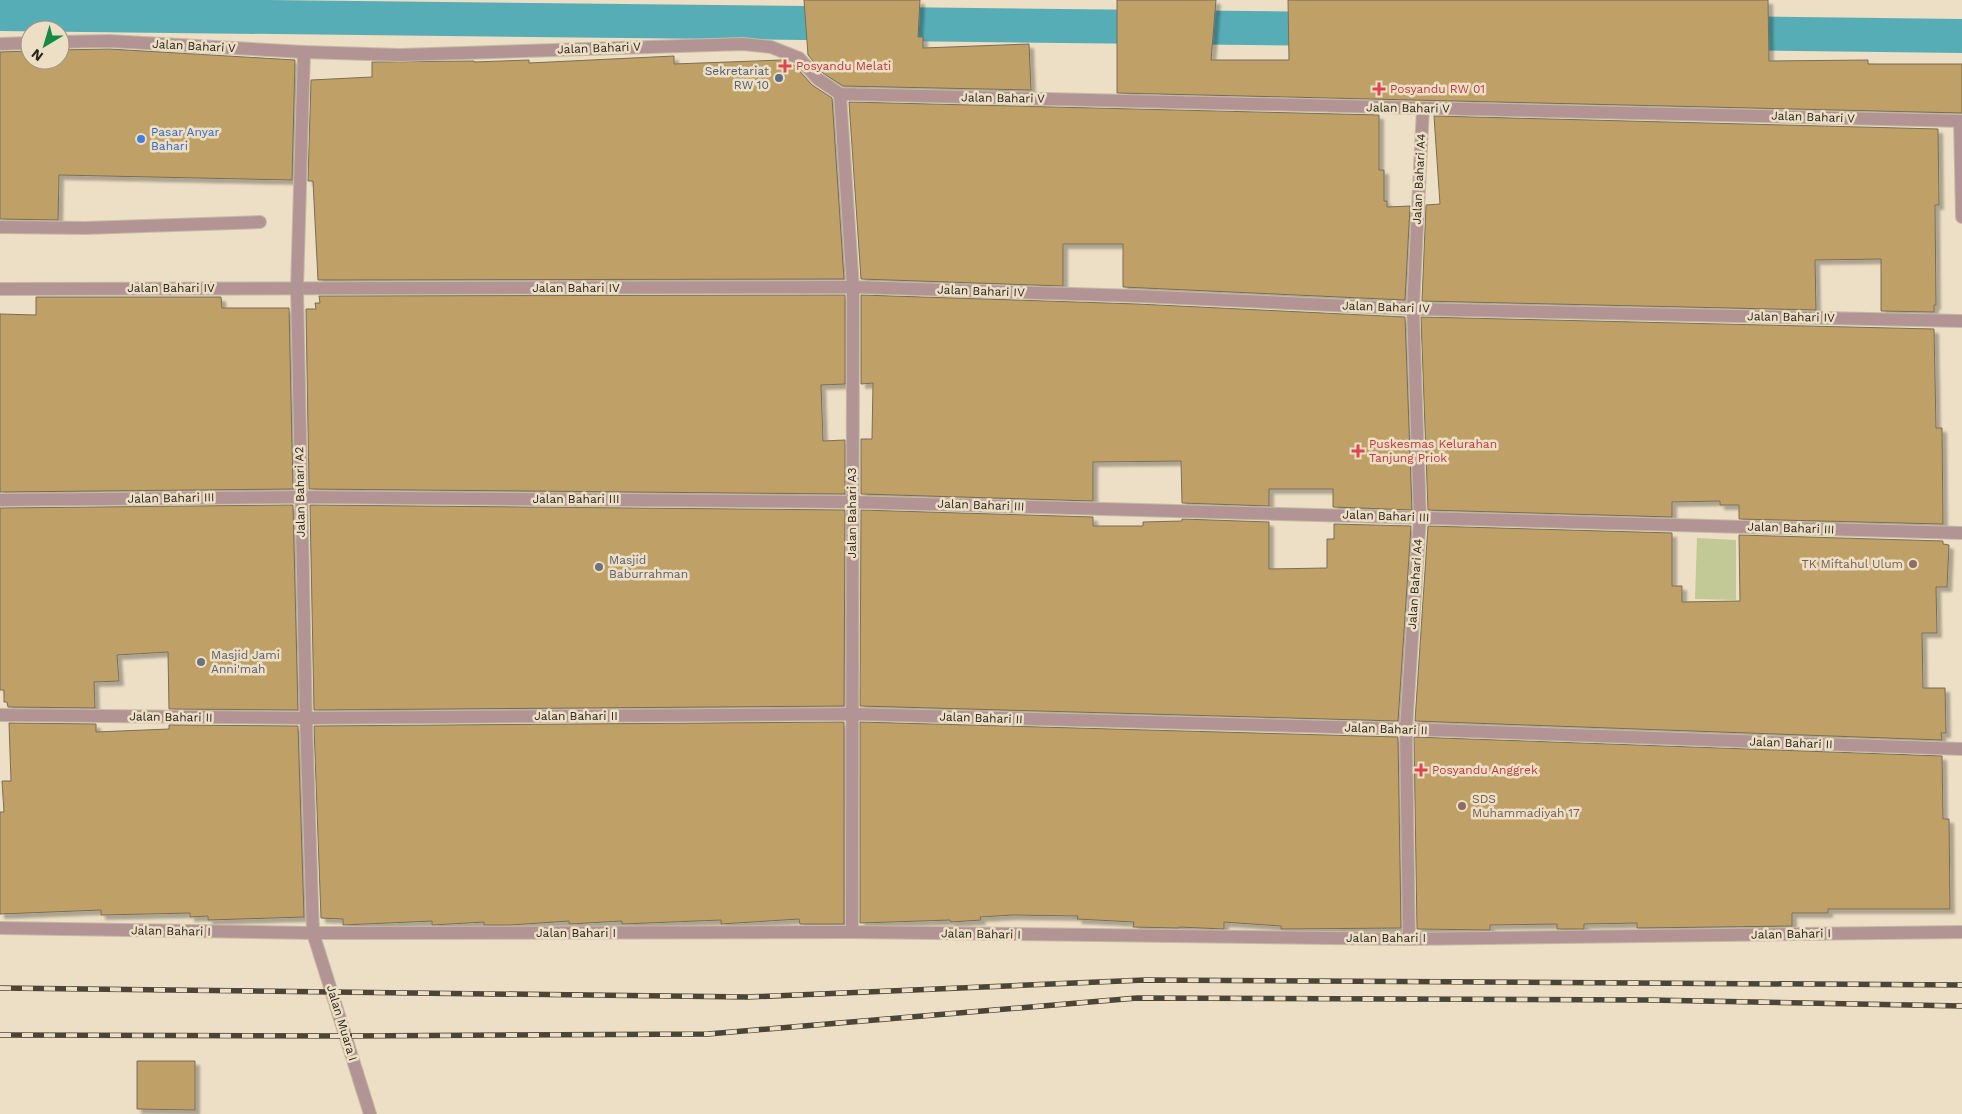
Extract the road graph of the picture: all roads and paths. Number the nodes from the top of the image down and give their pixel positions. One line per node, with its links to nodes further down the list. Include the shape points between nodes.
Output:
1 (70, 42): 4 (street, Jalan Bahari V)
2 (20, 43): 3 (street)
3 (0, 44)
4 (304, 52): 5 (street, Jalan Bahari V, via 400,55 744,44 771,47 799,58 818,79); 12 (street, Jalan Bahari A2)
5 (840, 94): 6 (street, Jalan Bahari V); 11 (street, Jalan Bahari A3)
6 (1423, 108): 7 (street, Jalan Bahari V); 14 (street, Jalan Bahari A4)
7 (1961, 121): 8 (street)
8 (1962, 217)
9 (260, 222): 10 (street, via 86,228)
10 (0, 227)
11 (852, 287): 12 (street, Jalan Bahari IV); 14 (street, Jalan Bahari IV); 18 (street, Jalan Bahari A3)
12 (296, 288): 13 (street, Jalan Bahari IV); 16 (street, Jalan Bahari A2)
13 (0, 289)
14 (1413, 309): 15 (street, Jalan Bahari IV); 19 (street, Jalan Bahari A4)
15 (1962, 321)
16 (300, 497): 17 (street, Jalan Bahari III); 18 (street, Jalan Bahari III); 23 (street, Jalan Bahari A2)
17 (0, 500)
18 (851, 502): 19 (street, Jalan Bahari III); 21 (street, Jalan Bahari A3)
19 (1420, 517): 20 (street, Jalan Bahari III); 24 (street, Jalan Bahari A4)
20 (1962, 533)
21 (853, 714): 23 (street, Jalan Bahari II); 24 (street, Jalan Bahari II); 27 (street, Jalan Bahari A3)
22 (0, 715): 23 (street, Jalan Bahari II)
23 (306, 718): 29 (street, Jalan Bahari A2)
24 (1406, 729): 25 (street, Jalan Bahari II); 30 (street, Jalan Bahari A4)
25 (1962, 749)
26 (0, 928): 29 (street, Jalan Bahari I)
27 (852, 932): 29 (street, Jalan Bahari I); 30 (street, Jalan Bahari I)
28 (1962, 932): 30 (street, Jalan Bahari I)
29 (313, 933): 31 (street, Jalan Muara I)
30 (1409, 939)
31 (370, 1114)

